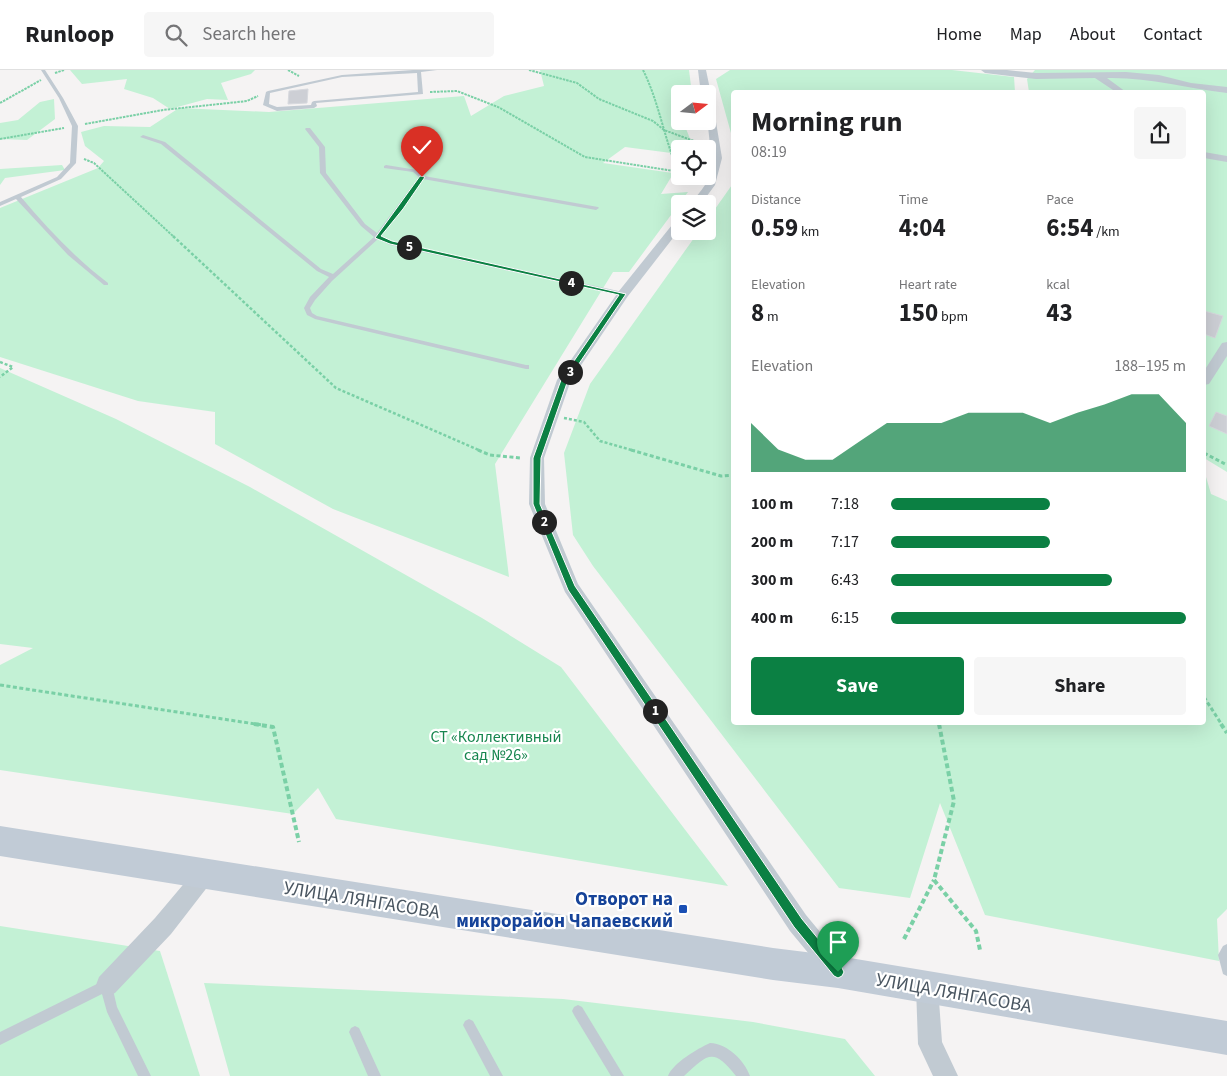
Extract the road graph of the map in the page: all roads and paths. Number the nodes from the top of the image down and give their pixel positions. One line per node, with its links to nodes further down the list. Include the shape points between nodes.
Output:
1 (43, 70): 11 (lane)
2 (64, 70): 11 (path)
3 (435, 70): 8 (lane)
4 (529, 70): 20 (path, via 577,83 599,99 653,121)
5 (643, 70): 20 (path, via 652,85)
6 (702, 70): 12 (street)
7 (985, 70): 10 (street, via 1036,76)
8 (419, 71): 9 (lane); 16 (lane)
9 (385, 72): 15 (lane, via 342,76)
10 (1095, 72): 13 (street); 14 (street)
11 (48, 76): 17 (path); 18 (lane)
12 (704, 85)
13 (1119, 90)
14 (1227, 90)
15 (268, 92): 16 (lane, via 266,105 278,109 314,106 314,102); 18 (path, via 247,100 163,110)
16 (422, 93): 29 (path, via 456,91 498,107 585,157)
17 (0, 103)
18 (75, 126): 22 (path); 24 (lane)
19 (308, 129): 37 (lane, via 322,147 323,172)
20 (664, 130): 23 (path); 26 (path)
21 (143, 137): 38 (lane, via 163,143 319,270)
22 (0, 139)
23 (692, 140)
24 (74, 155): 33 (lane, via 73,163 59,178); 48 (path, via 94,163 336,388 490,455)
25 (1206, 155): 27 (street)
26 (671, 157)
27 (1227, 160)
28 (386, 168): 30 (lane, via 415,171)
29 (671, 171)
30 (422, 177): 35 (lane); 37 (lane)
31 (710, 185): 32 (street)
32 (702, 195)
33 (18, 196): 34 (lane); 39 (lane, via 47,231)
34 (0, 204)
35 (596, 208)
36 (671, 233): 40 (street)
37 (377, 236): 38 (lane); 40 (lane, via 390,243)
38 (334, 277): 43 (lane, via 307,308 309,314)
39 (106, 284)
40 (623, 294): 46 (street, via 564,380)
41 (1227, 346): 45 (street)
42 (0, 362): 44 (path, via 13,367)
43 (526, 367)
44 (0, 377)
45 (1206, 379)
46 (552, 416): 50 (path, via 584,422 600,441 721,476); 63 (street, via 537,458 537,504 571,587 798,923)
47 (1206, 454): 49 (path)
48 (520, 458)
49 (1227, 465)
50 (731, 475)
51 (0, 685): 56 (path, via 273,727)
52 (1206, 700): 54 (path)
53 (940, 725): 58 (path, via 954,800)
54 (1227, 733)
55 (0, 841): 57 (main road, УЛИЦА ЛЯНГАСОВА)
56 (299, 842)
57 (205, 874): 63 (main road, УЛИЦА ЛЯНГАСОВА); 64 (street, via 163,926)
58 (934, 880): 59 (path); 60 (path, via 976,930)
59 (904, 939)
60 (980, 950)
61 (1227, 950): 62 (lane, via 1224,955)
62 (1227, 970)
63 (838, 972): 65 (main road, УЛИЦА ЛЯНГАСОВА)
64 (106, 985): 70 (lane); 71 (lane, via 111,1008)
65 (927, 987): 69 (main road, УЛИЦА ЛЯНГАСОВА); 77 (street, via 930,1044)
66 (578, 1011): 74 (lane)
67 (469, 1025): 73 (lane)
68 (355, 1032): 72 (lane)
69 (1227, 1038)
70 (0, 1039)
71 (145, 1076)
72 (375, 1076)
73 (497, 1076)
74 (618, 1076)
75 (674, 1076): 76 (lane, via 711,1050 720,1050 731,1057)
76 (744, 1076)
77 (946, 1076)

